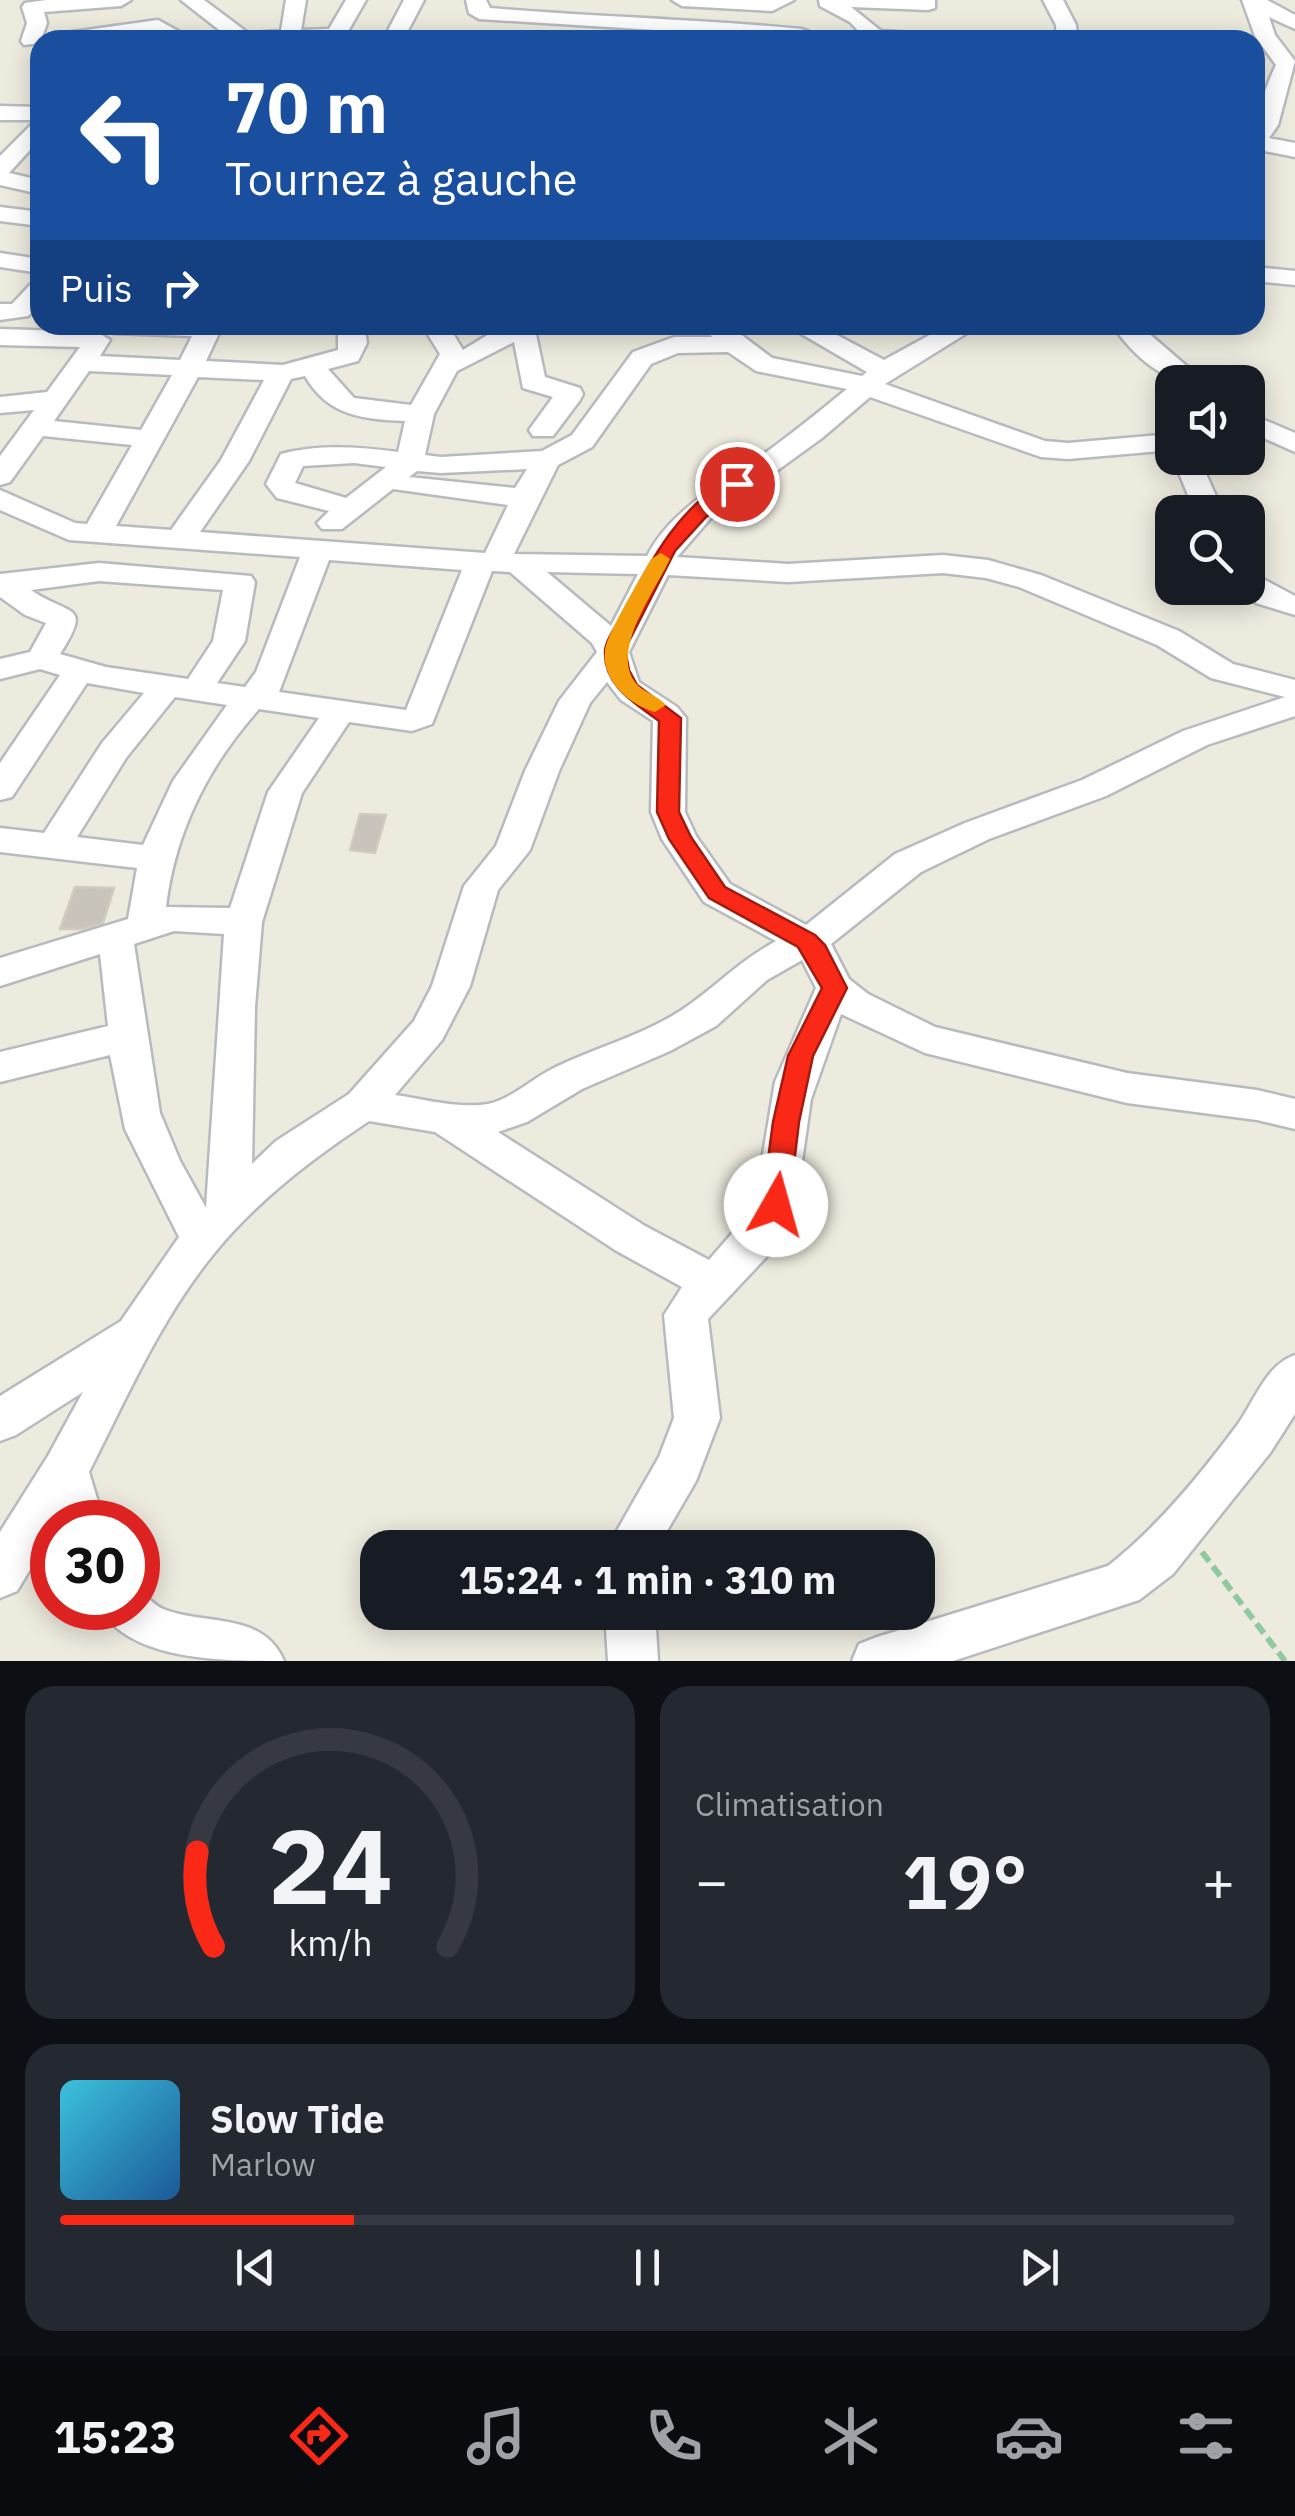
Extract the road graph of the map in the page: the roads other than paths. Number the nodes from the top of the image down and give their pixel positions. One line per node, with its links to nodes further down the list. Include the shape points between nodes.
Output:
1 (122, 0): 17 (street); 19 (street, via 32,7)
2 (191, 0): 22 (street)
3 (296, 0): 23 (street)
4 (356, 0): 24 (street)
5 (414, 0): 25 (street)
6 (610, 0): 18 (street)
7 (682, 0): 8 (street); 16 (street)
8 (784, 0)
9 (1053, 0): 30 (street)
10 (1253, 0): 14 (street); 31 (street)
11 (832, 2): 12 (street); 27 (street); 28 (street)
12 (928, 2): 29 (street)
13 (475, 13): 15 (street)
14 (1289, 16)
15 (541, 20): 18 (street)
16 (673, 23): 18 (street); 26 (street)
17 (158, 26): 20 (street); 21 (street)
18 (610, 28)
19 (34, 30)
20 (129, 30)
21 (165, 30)
22 (230, 30)
23 (291, 30)
24 (338, 30)
25 (398, 30)
26 (733, 30)
27 (808, 30)
28 (867, 30)
29 (929, 30)
30 (1068, 30)
31 (1263, 30)
32 (1265, 36): 33 (street, via 1287,65)
33 (1275, 90): 36 (street)
34 (0, 113): 35 (street)
35 (30, 114)
36 (1265, 115)
37 (1295, 124): 38 (street)
38 (1265, 131)
39 (1265, 136): 41 (street)
40 (30, 137): 42 (street)
41 (1295, 150)
42 (0, 170)
43 (0, 178): 44 (street)
44 (30, 185)
45 (0, 214): 46 (street)
46 (30, 218)
47 (0, 260): 48 (street)
48 (30, 264)
49 (1265, 275): 50 (street)
50 (1295, 278)
51 (30, 300): 52 (street)
52 (2, 333): 53 (street)
53 (30, 334)
54 (41, 335): 66 (street)
55 (129, 335): 66 (street)
56 (205, 335): 70 (street)
57 (352, 335): 69 (street, via 349,355)
58 (442, 335): 67 (street, via 452,350)
59 (508, 335): 67 (street)
60 (526, 335): 80 (street, via 532,382 570,394)
61 (712, 335): 80 (street, via 642,358 582,441)
62 (728, 335): 72 (street, via 765,364)
63 (813, 335): 72 (street)
64 (950, 335): 72 (street)
65 (1134, 335): 68 (street)
66 (100, 338): 70 (street); 73 (street)
67 (450, 365): 75 (street)
68 (1169, 365)
69 (313, 366): 71 (street); 75 (street, via 346,406)
70 (192, 367): 71 (street); 78 (street)
71 (281, 373): 89 (street, via 235,461)
72 (875, 379): 79 (street, via 1041,448); 92 (street, via 700,513)
73 (58, 399): 74 (street); 76 (street)
74 (0, 405)
75 (420, 414): 82 (street)
76 (36, 427): 78 (street); 83 (street)
77 (1265, 431): 81 (street)
78 (149, 438): 88 (street)
79 (1155, 443)
80 (545, 444): 82 (street, via 441,465); 85 (street)
81 (1295, 444)
82 (409, 463): 84 (street); 87 (street, via 354,455 291,460 281,476 287,492)
83 (3, 467)
84 (384, 483): 85 (street); 87 (street)
85 (525, 498): 91 (street)
86 (0, 499): 88 (street, via 69,530)
87 (350, 508): 90 (street)
88 (97, 533): 89 (street)
89 (180, 540): 90 (street)
90 (312, 548): 91 (street); 102 (street, via 278,660 265,689)
91 (498, 563): 92 (street); 96 (street); 104 (street, via 420,718)
92 (657, 566): 96 (street); 101 (street, via 788,572 943,564 988,570 1168,638 1222,671)
93 (1, 584): 97 (street, via 62,618); 100 (street, via 99,572 240,582 229,641)
94 (1265, 594): 95 (street)
95 (1295, 606)
96 (615, 649): 111 (street, via 628,689 670,718 668,812 680,839 717,892); 116 (street, via 574,701 512,850 482,886 451,986 428,1030)
97 (41, 659): 98 (street); 99 (street)
98 (0, 669)
99 (80, 671): 100 (street); 105 (street)
100 (182, 687): 102 (street); 107 (street, via 114,751)
101 (1295, 690)
102 (249, 697): 104 (street); 108 (street, via 190,777)
103 (1295, 705): 111 (street, via 1195,738 1094,788 908,863)
104 (339, 713): 109 (street, via 286,792)
105 (0, 790)
106 (0, 840): 107 (street)
107 (54, 846): 108 (street)
108 (153, 858): 110 (street)
109 (244, 922): 110 (street, via 173,918); 119 (street, via 236,1085)
110 (130, 931): 112 (street); 114 (street)
111 (806, 941): 113 (street); 118 (street, via 754,970 702,1016 568,1078 513,1112 486,1120)
112 (0, 972)
113 (834, 988): 117 (street, via 926,1039 1127,1088); 120 (street, via 800,1056 776,1205 763,1232)
114 (128, 1036): 115 (street); 119 (street, via 140,1113)
115 (0, 1066)
116 (363, 1105): 118 (street); 119 (street, via 290,1152)
117 (1295, 1114)
118 (446, 1118): 120 (street, via 630,1238)
119 (214, 1226): 121 (street)
120 (711, 1282): 126 (street, via 686,1315 697,1418 692,1438)
121 (138, 1332): 123 (street); 124 (street)
122 (1295, 1374): 132 (street, via 1254,1440 1156,1558 1122,1584)
123 (0, 1421)
124 (65, 1471): 125 (street); 127 (street)
125 (74, 1500)
126 (642, 1530)
127 (0, 1575)
128 (152, 1630): 130 (street, via 227,1644)
129 (631, 1630): 131 (street)
130 (259, 1661)
131 (633, 1661)
132 (876, 1661)

